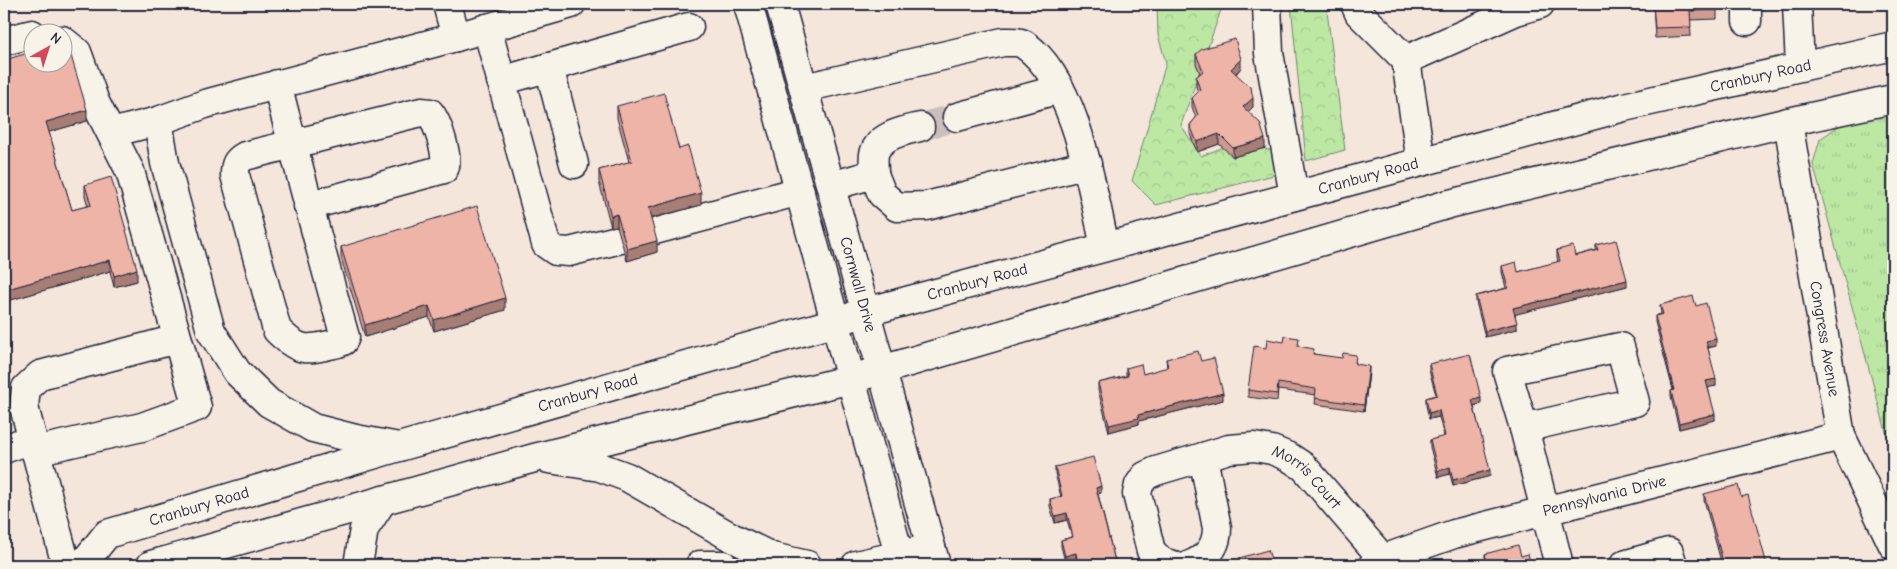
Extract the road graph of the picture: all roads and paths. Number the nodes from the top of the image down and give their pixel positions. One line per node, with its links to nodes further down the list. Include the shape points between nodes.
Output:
1 (447, 4): 12 (main road)
2 (572, 4): 10 (main road)
3 (748, 4): 35 (main road, Cornwall Drive)
4 (780, 4): 21 (main road, Cornwall Drive)
5 (1268, 4): 36 (main road, via 1269,53)
6 (1355, 4): 16 (main road, via 1359,13)
7 (1540, 4): 16 (main road, via 1516,11)
8 (1797, 4): 17 (main road)
9 (689, 27): 18 (main road)
10 (486, 28): 12 (main road); 19 (main road)
11 (22, 36): 13 (main road)
12 (456, 36): 20 (main road)
13 (4, 41)
14 (1893, 46): 17 (main road, Cranbury Road)
15 (72, 48): 28 (main road, via 77,52 95,102)
16 (1406, 60): 30 (main road)
17 (1800, 66): 30 (main road, Cranbury Road, via 1624,107)
18 (549, 67): 19 (main road); 31 (main road)
19 (501, 81): 39 (main road, via 546,244 556,251 569,252)
20 (277, 84): 25 (main road); 29 (main road)
21 (804, 88): 22 (main road, via 1003,42 1023,43 1044,63); 34 (main road, Cornwall Drive)
22 (1060, 89): 24 (main road); 32 (main road, via 1075,120)
23 (1893, 100): 26 (main road)
24 (957, 117)
25 (158, 121): 28 (main road); 49 (main road, via 210,331 237,372 269,403 313,428)
26 (1788, 122): 44 (main road, via 1449,204); 47 (main road, Congress Avenue)
27 (920, 127): 33 (main road, via 894,134 879,144 874,154)
28 (111, 133): 43 (main road, via 130,171)
29 (292, 143): 37 (main road); 37 (main road, via 421,112 430,113 435,118 446,157 444,169); 37 (main road, via 238,159 235,175 277,330 290,344 308,350 338,343 345,337)
30 (1421, 162): 36 (main road, Cranbury Road)
31 (574, 164)
32 (1087, 164): 33 (main road, via 927,206 897,207 882,194); 40 (main road)
33 (874, 174): 34 (main road)
34 (831, 186): 41 (main road, Cornwall Drive)
35 (800, 191): 38 (main road); 42 (main road, Cornwall Drive)
36 (1294, 196): 40 (main road, Cranbury Road)
37 (308, 206)
38 (651, 231)
39 (621, 239)
40 (1105, 247): 41 (main road, Cranbury Road)
41 (866, 312): 42 (main road, Cranbury Road); 44 (main road, Cornwall Drive)
42 (836, 322): 45 (main road, Cornwall Drive); 49 (main road, Cranbury Road)
43 (177, 339): 48 (main road, via 40,375 26,388 24,407); 48 (main road, via 196,407 142,427)
44 (882, 370): 45 (main road); 56 (main road, Cornwall Drive)
45 (851, 379): 51 (main road); 57 (main road, Cornwall Drive)
46 (1524, 428): 46 (main road, via 1507,371 1620,347 1635,402); 54 (main road)
47 (1841, 436): 54 (main road, Pennsylvania Drive); 55 (main road, Congress Avenue)
48 (34, 445): 50 (main road); 59 (main road)
49 (399, 447): 60 (main road, Cranbury Road, via 107,534)
50 (4, 449)
51 (538, 457): 53 (main road); 65 (main road, via 600,467 627,477 731,537 772,557)
52 (1203, 457): 58 (main road, Morris Court, via 1229,449 1254,447 1289,457 1316,481); 67 (main road, Morris Court, via 1156,470 1139,484 1137,494 1151,551 1162,562); 68 (main road, via 1217,535 1212,550 1202,560)
53 (383, 500): 61 (main road); 62 (main road, via 364,529)
54 (1544, 510): 58 (main road, Pennsylvania Drive, via 1454,534); 69 (main road)
55 (1893, 545)
56 (933, 557): 57 (main road)
57 (901, 560): 66 (main road)
58 (1378, 562)
59 (66, 565)
60 (82, 565)
61 (150, 565)
62 (358, 565)
63 (700, 565): 64 (main road)
64 (723, 565)
65 (807, 565)
66 (856, 565)
67 (1173, 565)
68 (1190, 565)
69 (1559, 565)
70 (1624, 565): 71 (main road, via 1669,552)
71 (1673, 565)

